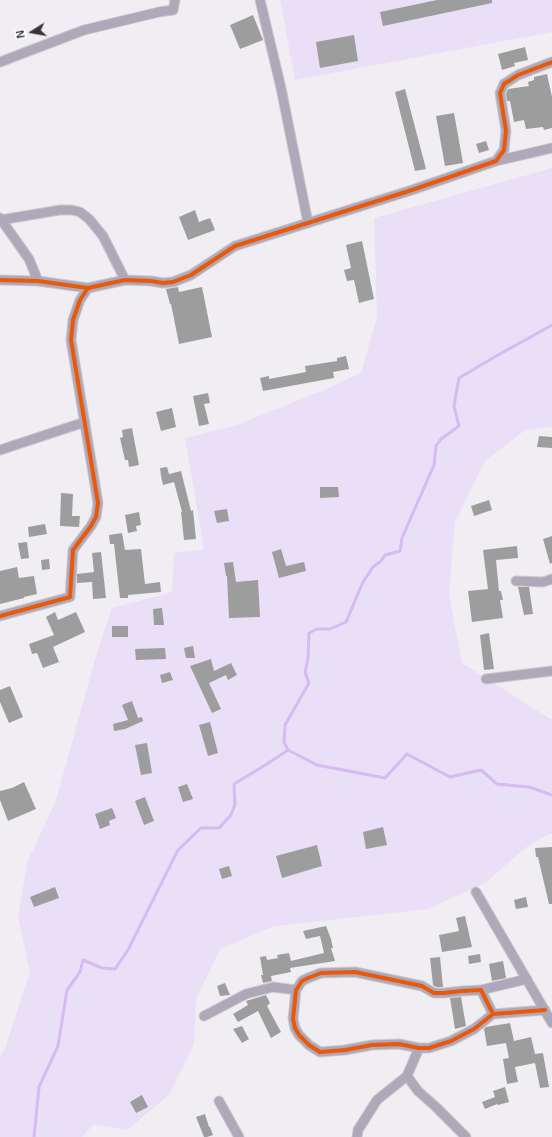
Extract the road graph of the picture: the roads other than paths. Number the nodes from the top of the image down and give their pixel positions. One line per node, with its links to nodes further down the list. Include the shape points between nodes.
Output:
1 (175, 0): 3 (street, via 173,10 84,30)
2 (260, 0): 8 (street, via 281,88)
3 (0, 62)
4 (552, 62): 6 (street, via 518,75 504,84 500,93 506,131 504,150)
5 (552, 148): 6 (street)
6 (496, 161): 8 (street)
7 (0, 219): 10 (street, via 60,210 80,212 103,236); 11 (street, via 29,259)
8 (308, 223): 10 (street, via 235,246 190,275 173,282)
9 (0, 280): 11 (street)
10 (124, 280): 12 (street)
11 (38, 281): 12 (street)
12 (88, 288): 13 (street, via 80,300 73,320 71,340)
13 (85, 422): 14 (street); 17 (street, via 98,503 92,526 73,550 70,597)
14 (0, 450)
15 (552, 579): 16 (street, via 543,582)
16 (516, 581)
17 (0, 616)
18 (552, 671): 19 (street)
19 (486, 679)
20 (476, 892): 21 (street)
21 (527, 979): 23 (street); 24 (street)
22 (296, 990): 23 (street, via 302,981 321,973 355,972 422,986 434,993); 26 (street, via 273,987 246,994); 28 (street, via 293,1019 295,1028 309,1046 320,1052 372,1045 399,1044)
23 (481, 990): 25 (street)
24 (545, 1010): 25 (street); 27 (street)
25 (493, 1014): 28 (street, via 474,1029 451,1041)
26 (204, 1016)
27 (552, 1023)
28 (420, 1048): 29 (street)
29 (407, 1076): 32 (street, via 377,1100 358,1130); 33 (street, via 418,1092)
30 (219, 1101): 31 (street)
31 (239, 1137)
32 (357, 1137)
33 (466, 1137)

